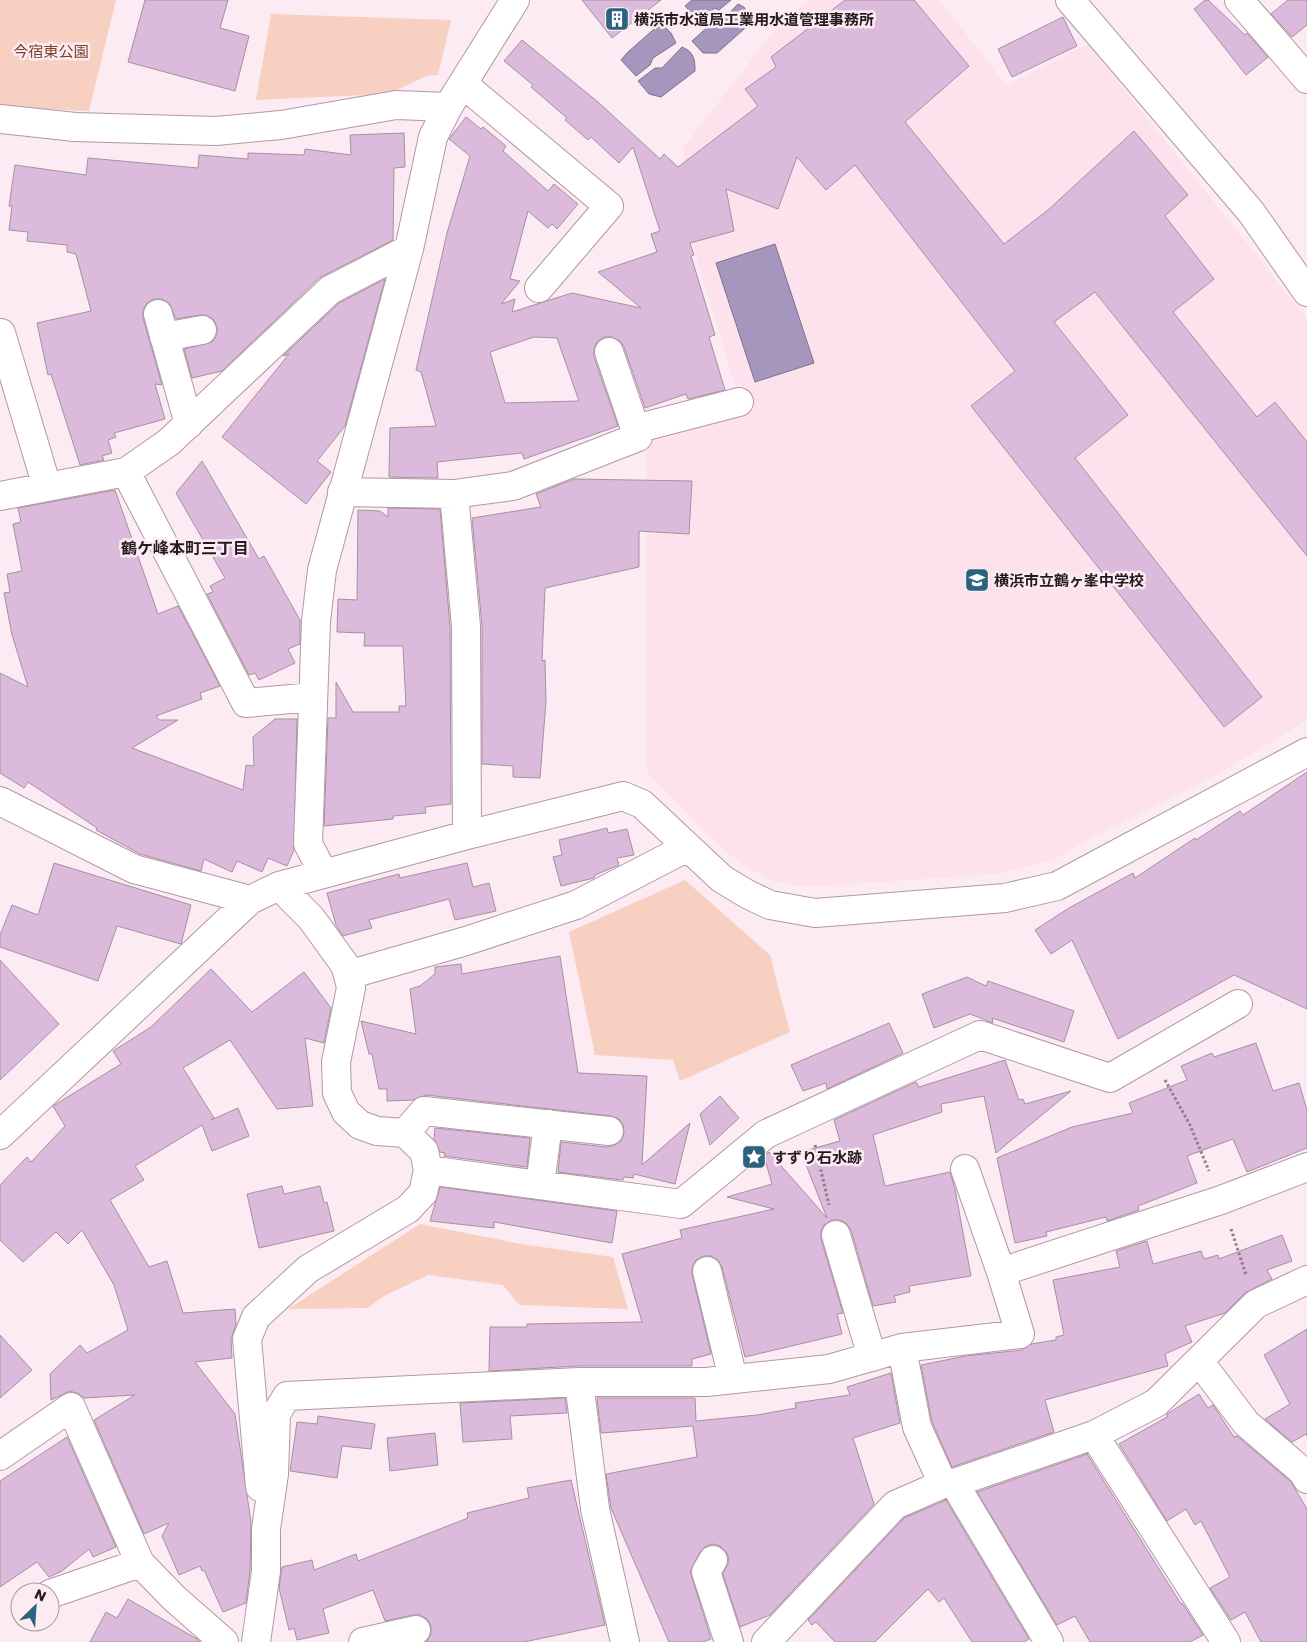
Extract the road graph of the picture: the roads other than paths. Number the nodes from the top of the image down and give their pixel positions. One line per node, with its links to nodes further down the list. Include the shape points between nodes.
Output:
1 (1070, 0): 10 (street, via 1251,212)
2 (513, 1): 5 (street)
3 (1248, 3): 4 (street)
4 (1307, 79)
5 (463, 84): 6 (street); 9 (street, via 609,206)
6 (448, 107): 7 (street, via 396,105 281,125 216,131 75,126); 8 (street, via 433,137)
7 (0, 119)
8 (409, 249): 15 (street, via 330,290); 19 (street)
9 (539, 288)
10 (1307, 292)
11 (202, 330): 15 (street, via 161,326)
12 (1, 334): 18 (street)
13 (609, 352): 16 (street)
14 (739, 402): 16 (street)
15 (189, 424): 17 (street)
16 (635, 430): 20 (street, via 638,437 554,472 513,486)
17 (126, 472): 18 (street); 22 (street, via 246,703)
18 (47, 487): 21 (street)
19 (342, 492): 20 (street); 22 (street, via 322,570)
20 (454, 494): 25 (street, via 466,626)
21 (0, 496)
22 (312, 697): 27 (street, via 308,844)
23 (1307, 752): 26 (street, via 1057,886 1005,898 815,913 770,905 747,894 722,878)
24 (0, 801): 29 (street, via 134,869)
25 (467, 835): 26 (street, via 623,796 642,804); 27 (street)
26 (688, 847): 30 (street, via 576,905)
27 (324, 874): 28 (street)
28 (279, 886): 29 (street); 30 (street, via 311,918 345,965)
29 (250, 900): 35 (street)
30 (348, 975): 34 (street, via 351,988 336,1062 337,1093 346,1112 360,1125 377,1131)
31 (1238, 1004): 39 (street, via 1110,1078 980,1035 766,1134 680,1204)
32 (548, 1124): 33 (street); 34 (street, via 424,1111); 39 (street)
33 (609, 1131)
34 (405, 1133): 38 (street, via 424,1151)
35 (0, 1135)
36 (1307, 1167): 42 (street, via 1221,1200)
37 (965, 1169): 42 (street)
38 (428, 1170): 39 (street); 53 (street, via 423,1193 408,1209 308,1268 256,1317 247,1339 257,1466)
39 (540, 1185)
40 (836, 1235): 45 (street)
41 (707, 1271): 47 (street)
42 (1001, 1272): 44 (street, via 1020,1334)
43 (1307, 1280): 46 (street, via 1256,1304)
44 (902, 1348): 45 (street); 52 (street, via 917,1427)
45 (872, 1357): 47 (street, via 828,1369)
46 (1199, 1361): 49 (street, via 1156,1403); 51 (street, via 1246,1423)
47 (733, 1379): 48 (street)
48 (579, 1382): 53 (street, via 287,1396 276,1414 274,1474); 61 (street, via 595,1509)
49 (1094, 1435): 52 (street); 65 (street)
50 (0, 1456): 55 (street, via 71,1407)
51 (1307, 1479)
52 (948, 1484): 63 (street, via 895,1505); 64 (street)
53 (266, 1529): 59 (street, via 266,1571)
54 (713, 1560): 62 (street, via 706,1572)
55 (140, 1563): 56 (street); 58 (street)
56 (60, 1591)
57 (416, 1630): 60 (street)
58 (224, 1642)
59 (256, 1642)
60 (364, 1642)
61 (625, 1642)
62 (729, 1642)
63 (766, 1642)
64 (1049, 1642)
65 (1226, 1642)

